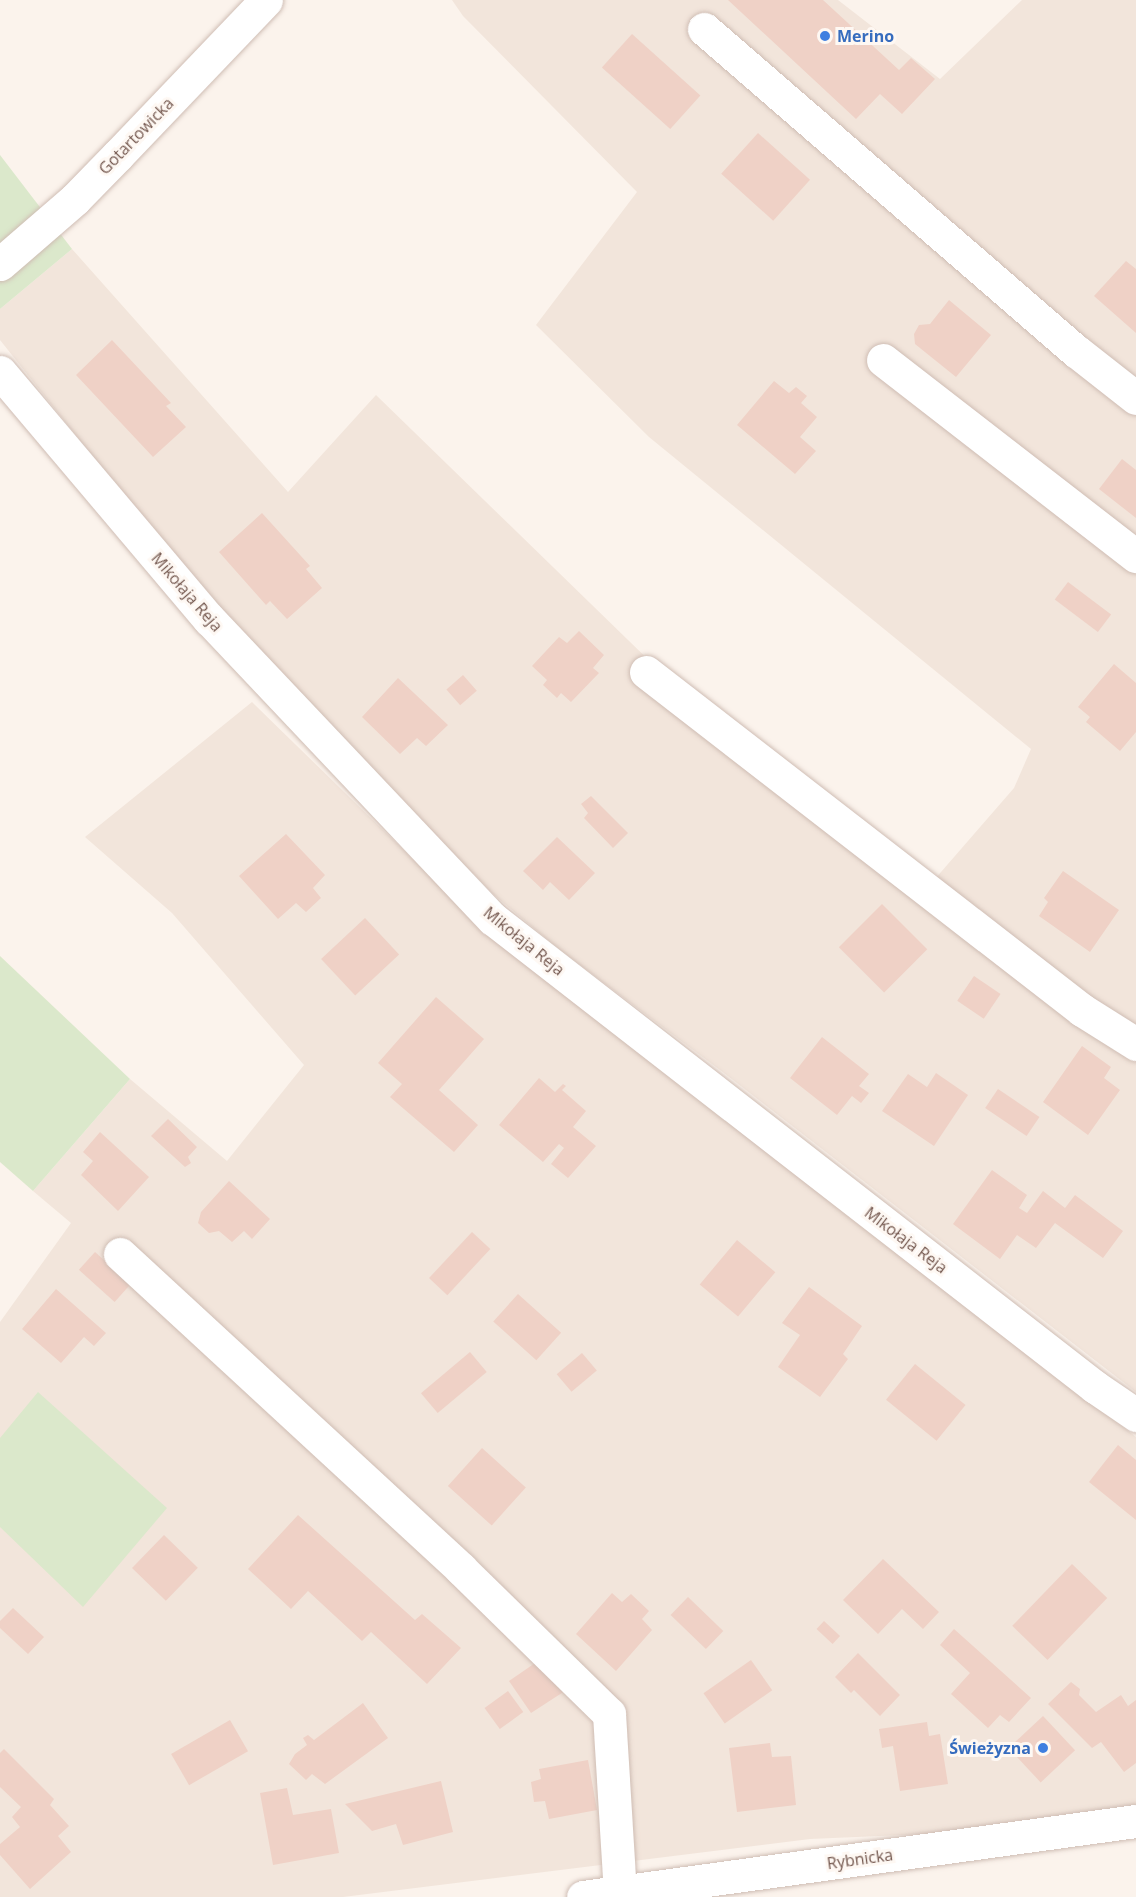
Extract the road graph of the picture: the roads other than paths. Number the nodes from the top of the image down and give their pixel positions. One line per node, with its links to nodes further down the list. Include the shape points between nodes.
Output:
1 (266, 0): 3 (street, Gotartowicka, via 75,198)
2 (704, 29): 6 (street, via 1076,351)
3 (0, 264)
4 (883, 360): 7 (street)
5 (0, 372): 11 (street, Mikołaja Reja, via 209,619 493,919)
6 (1136, 398)
7 (1136, 556)
8 (646, 672): 9 (street, via 1082,1010)
9 (1136, 1044)
10 (120, 1254): 13 (street, via 461,1569 609,1714)
11 (1136, 1415)
12 (1136, 1821): 13 (street, Rybnicka)
13 (620, 1892): 14 (street, Rybnicka)
14 (583, 1897)

